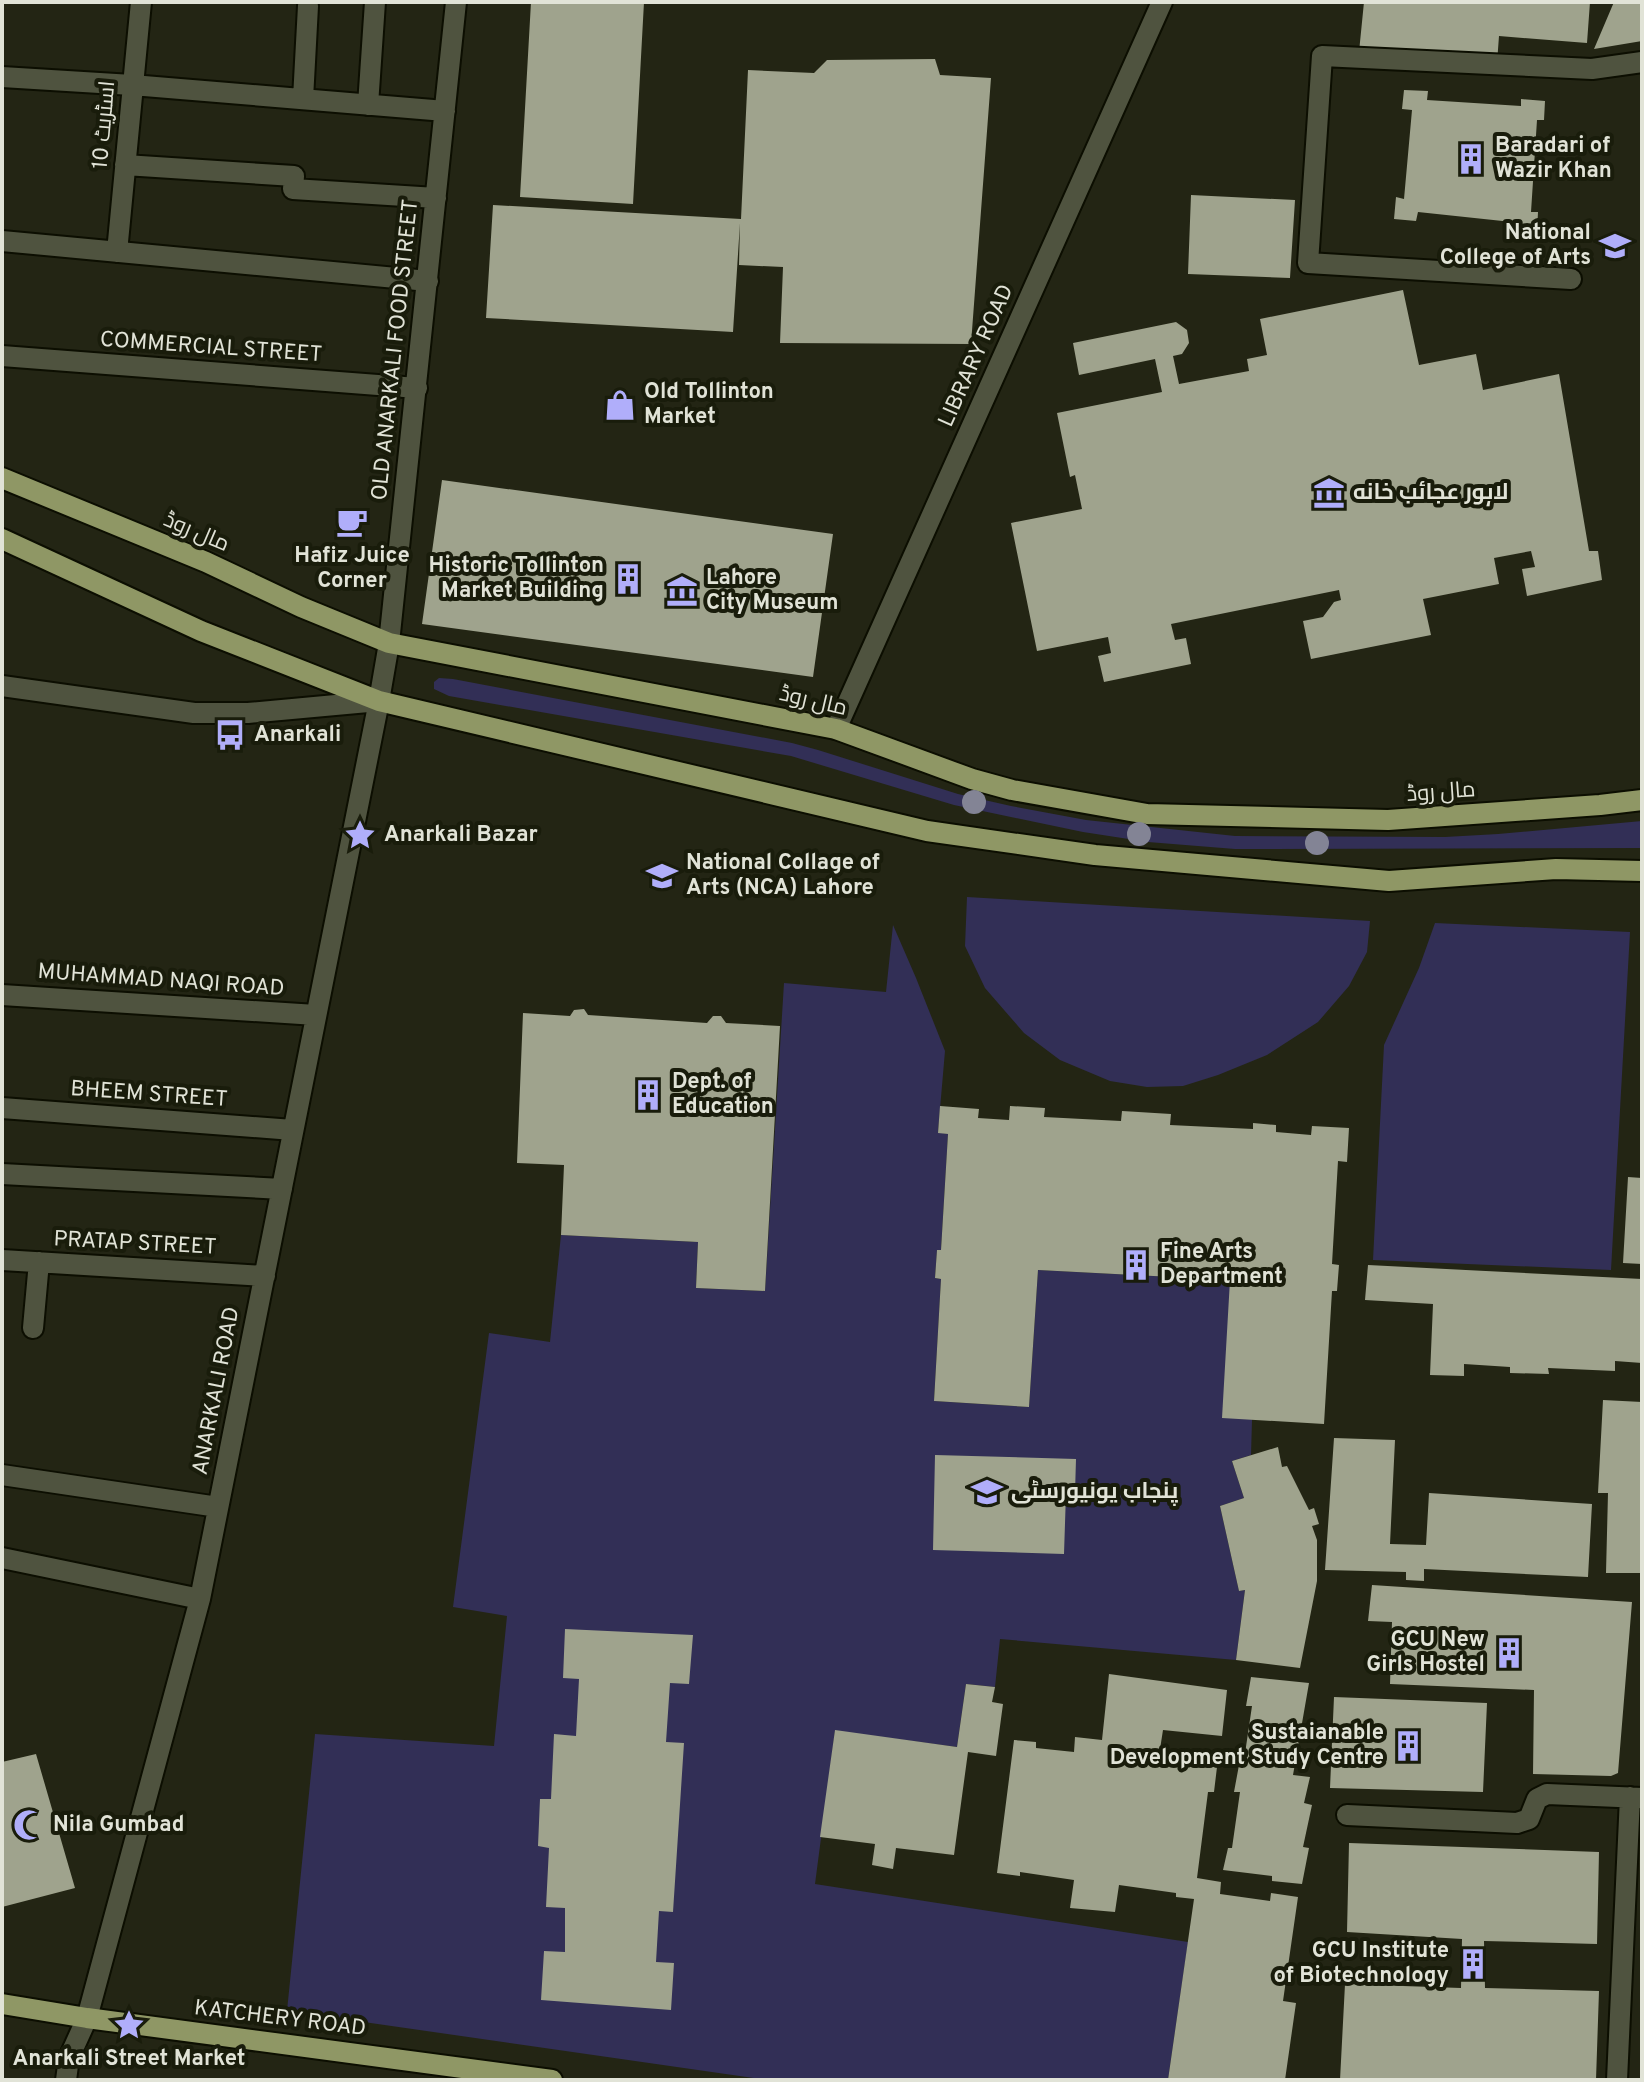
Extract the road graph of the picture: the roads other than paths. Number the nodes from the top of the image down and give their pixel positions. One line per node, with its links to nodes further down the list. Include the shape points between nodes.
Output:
1 (141, 2): 8 (street, اسٹریٹ 10)
2 (375, 2): 10 (street)
3 (456, 2): 11 (street, OLD ANARKALI FOOD STREET)
4 (1162, 2): 25 (street, LIBRARY ROAD)
5 (308, 6): 9 (street)
6 (1642, 62): 16 (street, via 1592,69 1322,56 1308,263)
7 (2, 77): 8 (street)
8 (132, 85): 9 (street); 12 (street, اسٹریٹ 10)
9 (303, 99): 10 (street)
10 (368, 105): 11 (street)
11 (445, 111): 13 (street, OLD ANARKALI FOOD STREET)
12 (125, 165): 13 (street, via 294,176 293,189); 15 (street, اسٹریٹ 10)
13 (436, 198): 17 (street, OLD ANARKALI FOOD STREET)
14 (2, 241): 15 (street)
15 (117, 252): 17 (street)
16 (1571, 279)
17 (428, 281): 19 (street, OLD ANARKALI FOOD STREET)
18 (2, 356): 19 (street, COMMERCIAL STREET)
19 (417, 388): 22 (street, OLD ANARKALI FOOD STREET)
20 (2, 478): 22 (main road, مال روڈ)
21 (2, 539): 24 (main road, via 201,631)
22 (389, 643): 24 (street, OLD ANARKALI FOOD STREET); 25 (main road, مال روڈ)
23 (2, 686): 24 (street, via 194,713)
24 (379, 701): 27 (main road, via 927,831 989,841 1389,881 1556,869); 29 (street, ANARKALI ROAD)
25 (836, 729): 26 (main road, مال روڈ, via 1012,790 1147,814 1388,820)
26 (1642, 800)
27 (1642, 871)
28 (2, 995): 29 (street, MUHAMMAD NAQI ROAD)
29 (316, 1015): 31 (street, ANARKALI ROAD)
30 (2, 1108): 31 (street, BHEEM STREET)
31 (293, 1130): 33 (street, ANARKALI ROAD)
32 (2, 1174): 33 (street)
33 (282, 1189): 36 (street, ANARKALI ROAD)
34 (2, 1260): 35 (street, PRATAP STREET)
35 (39, 1262): 36 (street, PRATAP STREET); 37 (street)
36 (265, 1276): 39 (street, ANARKALI ROAD)
37 (33, 1328)
38 (2, 1475): 39 (street)
39 (218, 1507): 41 (street, ANARKALI ROAD)
40 (2, 1558): 41 (street)
41 (200, 1599): 45 (street, ANARKALI ROAD)
42 (1636, 1797): 43 (street, via 1547,1794 1537,1799 1529,1819 1517,1823); 48 (street)
43 (1347, 1815)
44 (2, 2004): 45 (main road, KATCHERY ROAD)
45 (87, 2018): 46 (street, ANARKALI ROAD, via 69,2058); 47 (main road, KATCHERY ROAD)
46 (66, 2080)
47 (552, 2080)
48 (1617, 2080)

